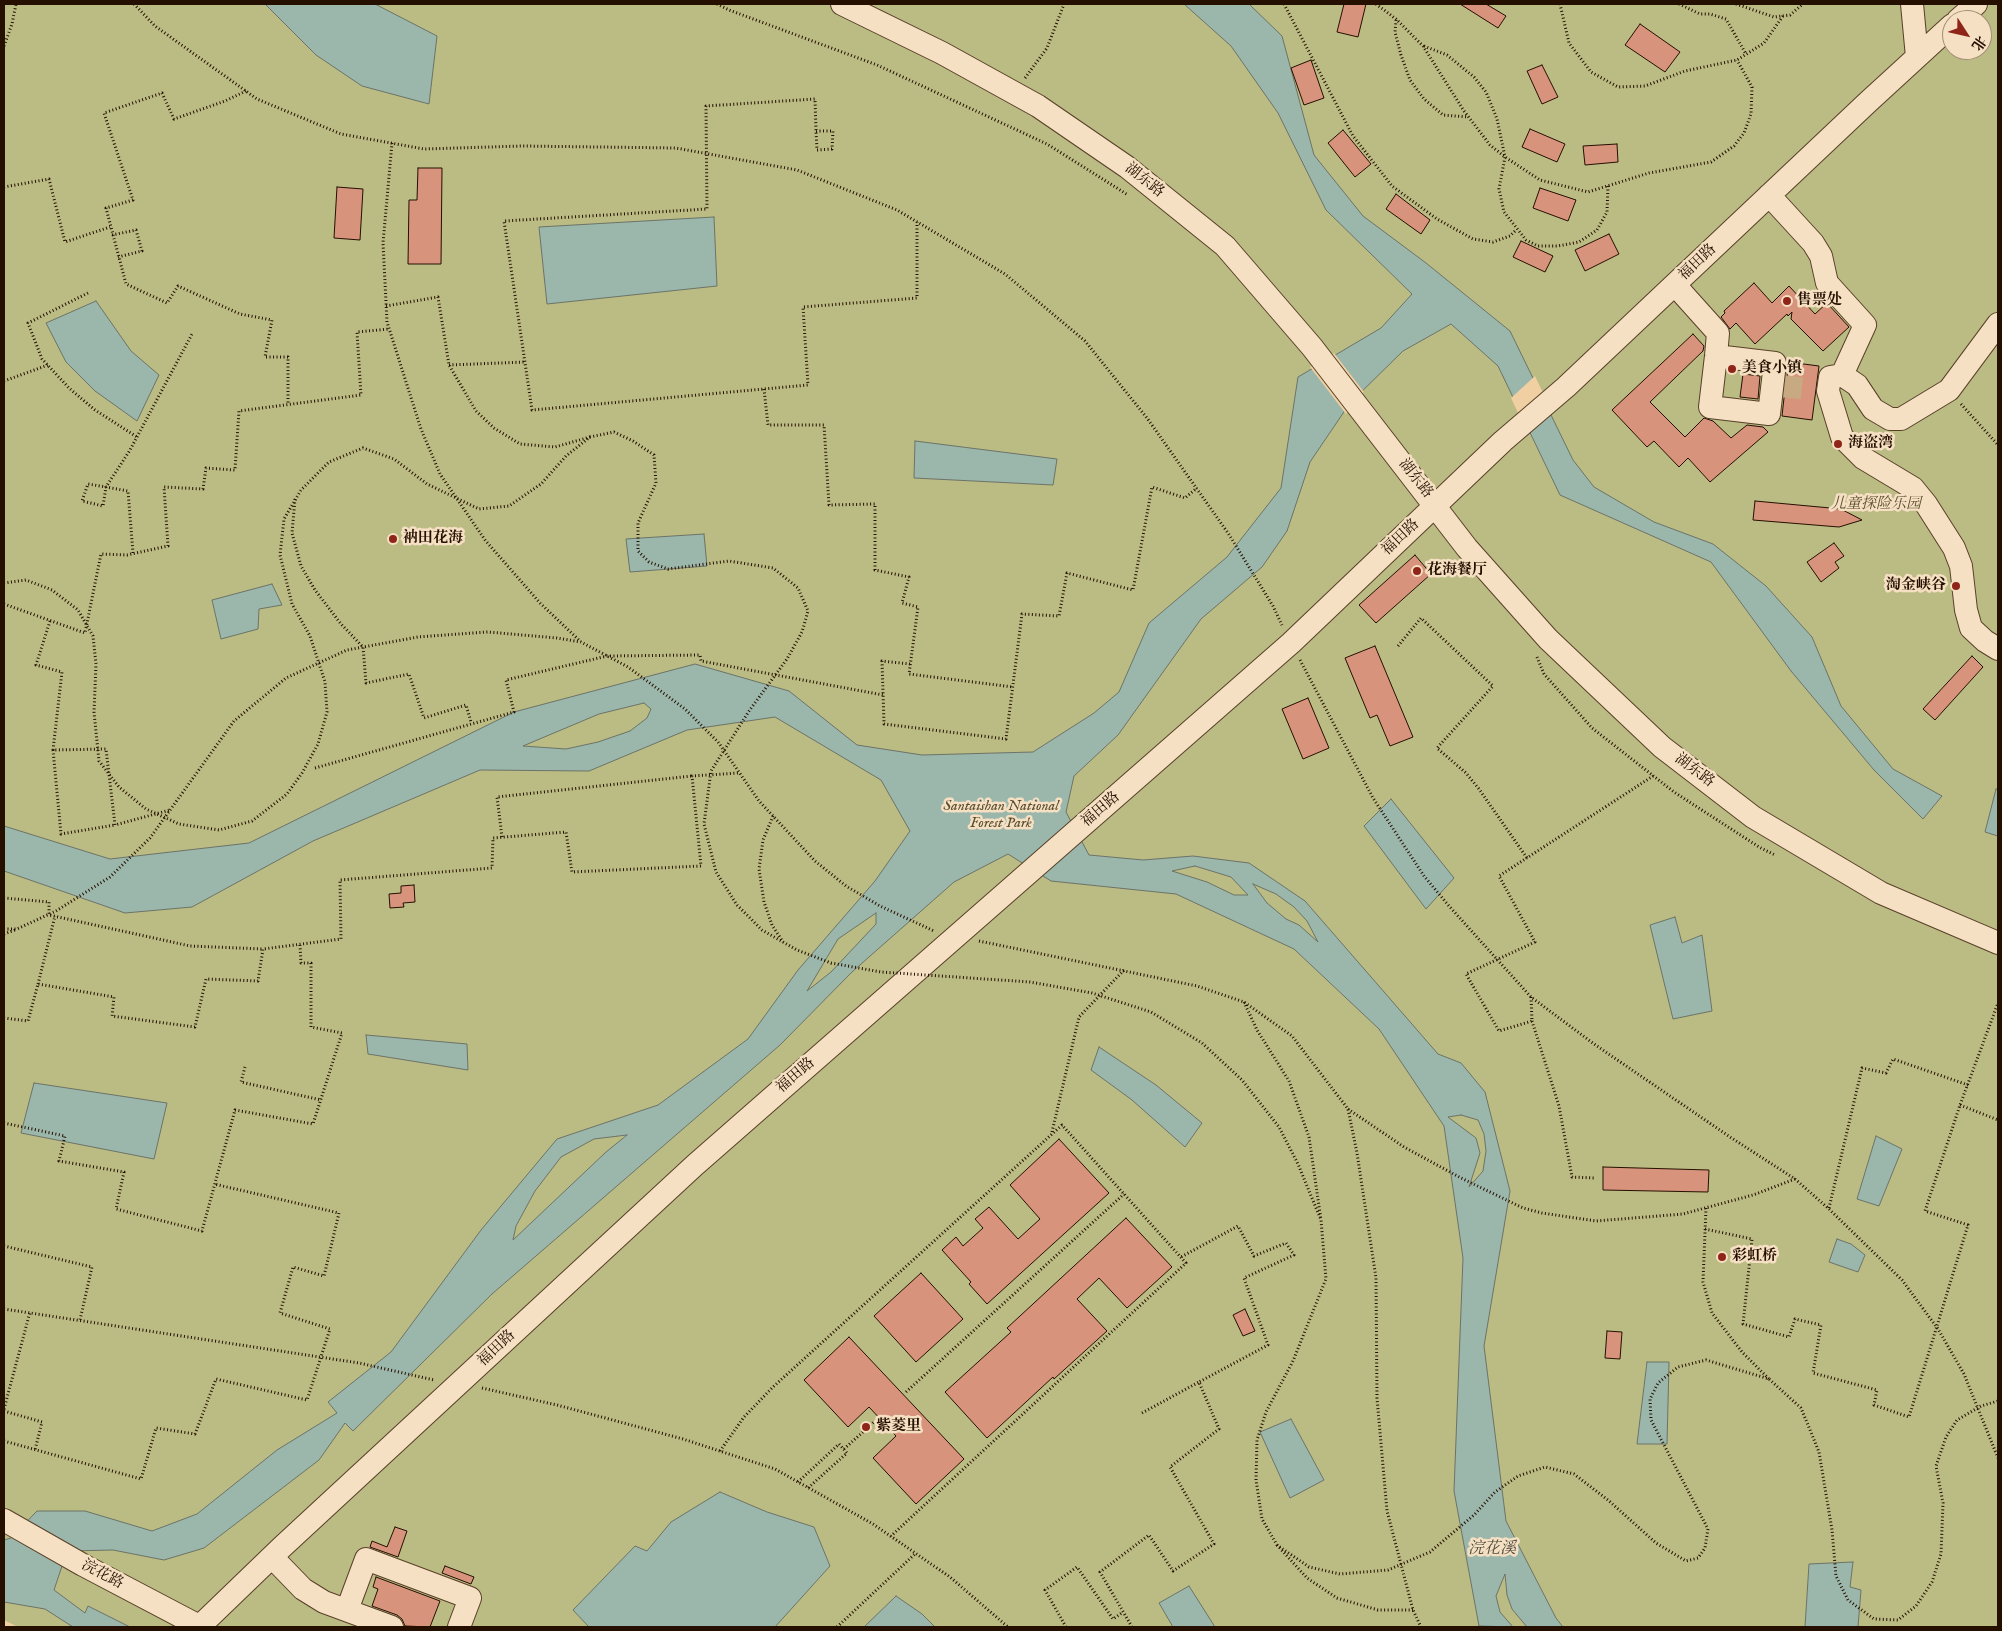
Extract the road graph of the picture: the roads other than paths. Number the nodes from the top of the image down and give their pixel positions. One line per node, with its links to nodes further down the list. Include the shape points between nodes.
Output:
1 (842, 4): 10 (street, 湖东路, via 942,53 1038,106 1127,167 1225,246 1312,347)
2 (1912, 4): 4 (street)
3 (1942, 34): 4 (street, 福田路)
4 (1917, 57): 5 (street, 福田路)
5 (1769, 195): 6 (street, 福田路); 9 (street, via 1813,243 1821,256 1827,283 1865,326)
6 (1674, 285): 8 (street, via 1718,333); 10 (street, 福田路)
7 (1998, 324): 9 (street, via 1949,390 1901,420 1890,419 1873,409 1857,385)
8 (1716, 356): 8 (street, via 1710,407 1769,414 1776,386 1775,363)
9 (1826, 385): 11 (street, via 1842,437 1863,458 1913,488 1926,504 1954,548 1961,566 1966,610 1972,628)
10 (1436, 505): 12 (street, 湖东路, via 1467,548 1548,639 1662,747 1753,817 1881,893); 14 (street, 福田路, via 1290,643 695,1165)
11 (1998, 649)
12 (1998, 943)
13 (4, 1520): 16 (street, 浣花路)
14 (272, 1558): 15 (street, via 303,1589 324,1602); 16 (street, 福田路)
15 (347, 1610): 17 (street); 18 (street, via 366,1559 470,1598)
16 (200, 1627)
17 (392, 1627)
18 (459, 1627)

